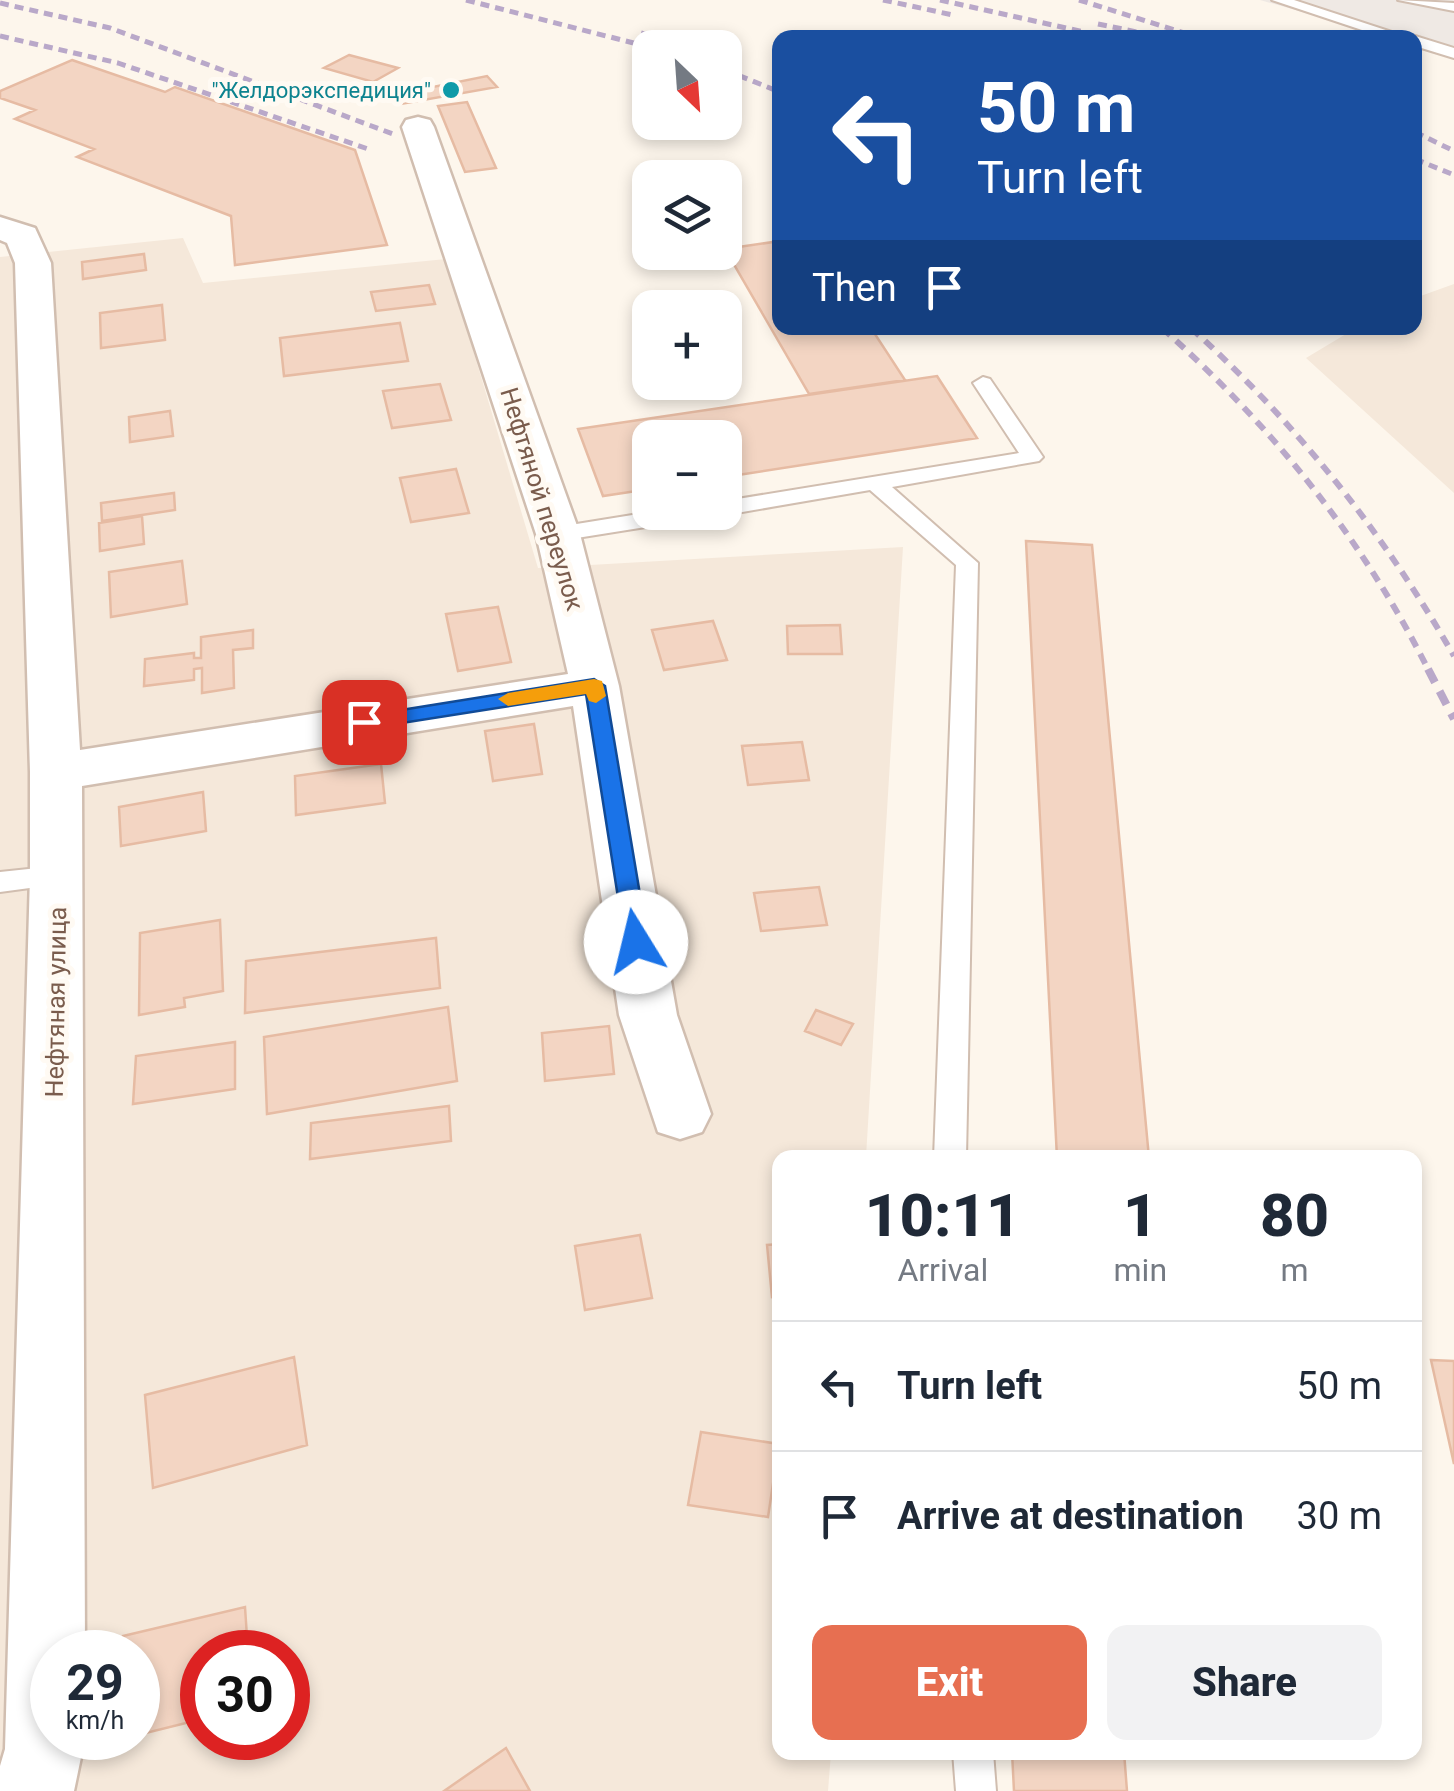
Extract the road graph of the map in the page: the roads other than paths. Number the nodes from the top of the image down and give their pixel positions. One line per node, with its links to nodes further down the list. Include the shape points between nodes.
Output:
1 (1279, 0): 4 (lane)
2 (1405, 0): 3 (lane)
3 (1454, 7)
4 (1377, 30)
5 (1422, 43): 6 (lane)
6 (1454, 53)
7 (418, 127): 13 (street, Нефтяной переулок)
8 (0, 228): 15 (street, Нефтяная улица, via 22,236 32,264)
9 (983, 383): 10 (lane, via 1032,457)
10 (876, 484): 11 (lane); 19 (lane, via 967,564)
11 (742, 505)
12 (632, 522): 13 (lane)
13 (558, 534): 14 (street, Нефтяной переулок)
14 (594, 686): 15 (street); 18 (street, Нефтяной переулок, via 648,1015)
15 (56, 772): 16 (street, Нефтяная улица)
16 (58, 876): 17 (lane); 21 (street, Нефтяная улица, via 45,1749)
17 (0, 882)
18 (680, 1114)
19 (950, 1150)
20 (974, 1760): 22 (lane)
21 (32, 1791)
22 (976, 1791)

